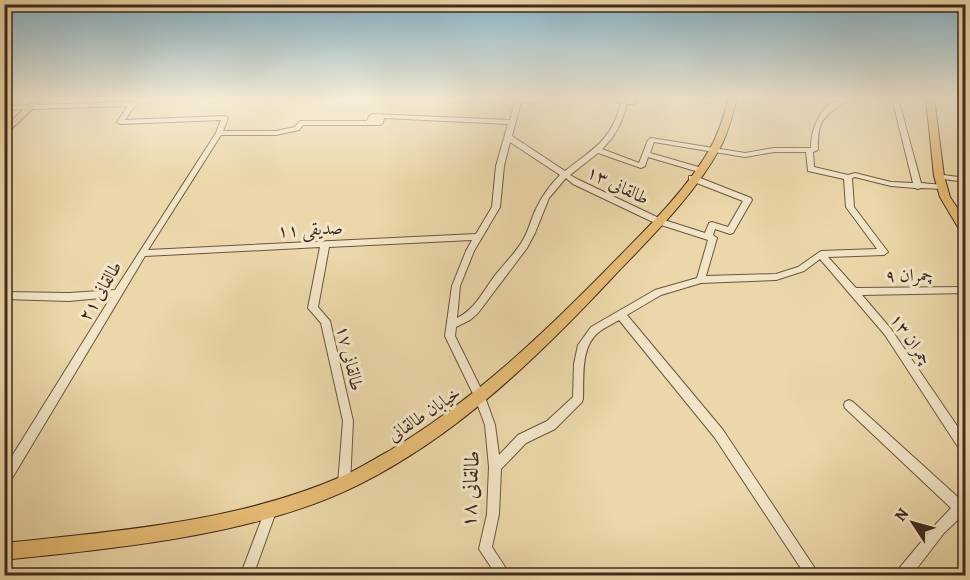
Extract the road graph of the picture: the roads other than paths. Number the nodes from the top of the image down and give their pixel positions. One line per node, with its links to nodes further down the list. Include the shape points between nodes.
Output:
1 (222, 125): 9 (street, طالقانی ۲۱)
2 (300, 125): 9 (street, via 297,129 276,132)
3 (511, 125): 10 (street)
4 (618, 125): 11 (street)
5 (725, 125): 13 (main road, خیابان طالقانی)
6 (816, 125): 12 (street)
7 (902, 125): 20 (street)
8 (933, 125): 17 (main road)
9 (219, 133): 27 (street, طالقانی ۲۱)
10 (508, 136): 15 (street, طالقانی ۱۳); 24 (street, via 496,207)
11 (598, 150): 14 (street, via 641,166); 15 (street)
12 (812, 150): 13 (street, via 745,155); 18 (street, via 810,169)
13 (712, 151): 14 (street, via 651,140); 16 (main road, خیابان طالقانی)
14 (647, 154): 16 (street)
15 (565, 174): 22 (street, طالقانی ۱۳); 35 (street, via 543,201 531,234 510,263 471,314)
16 (696, 174): 22 (main road, خیابان طالقانی); 25 (street, via 748,200 730,231 712,225)
17 (939, 176): 19 (street); 21 (main road)
18 (848, 177): 20 (street); 28 (street, via 850,207 884,252)
19 (966, 180)
20 (918, 187): 21 (street)
21 (943, 187): 23 (main road)
22 (658, 221): 25 (street, طالقانی ۱۳); 36 (main road, خیابان طالقانی, via 587,298)
23 (966, 231)
24 (478, 237): 26 (street, صدیقی ۱۱); 35 (street, via 456,286)
25 (710, 237): 29 (street)
26 (324, 245): 27 (street, صدیقی ۱۱); 41 (street, طالقانی ۱۷, via 313,308 325,321 348,421)
27 (142, 253): 32 (street, طالقانی ۲۱)
28 (821, 254): 29 (street, via 801,269 776,277); 31 (street, چمران ۱۳)
29 (702, 280): 34 (street, via 658,292)
30 (966, 290): 31 (street, چمران ۹)
31 (854, 292): 38 (street, چمران ۱۳, via 888,332)
32 (118, 293): 33 (street, via 69,297); 40 (street, طالقانی ۲۱)
33 (4, 295)
34 (620, 314): 39 (street, via 594,330 583,345 578,399 551,425 522,439); 47 (street, via 719,434)
35 (451, 325): 36 (street, طالقانی ۱۸, via 450,336)
36 (480, 397): 39 (street, طالقانی ۱۸, via 490,425); 41 (main road, خیابان طالقانی, via 418,443)
37 (849, 405): 42 (street)
38 (966, 449)
39 (495, 467): 46 (street, طالقانی ۱۸, via 493,514 485,549)
40 (4, 481)
41 (344, 484): 43 (main road, خیابان طالقانی)
42 (963, 506): 48 (street)
43 (271, 509): 44 (main road, خیابان طالقانی, via 174,530); 45 (street)
44 (4, 552)
45 (246, 576)
46 (505, 576)
47 (814, 576)
48 (902, 576)

